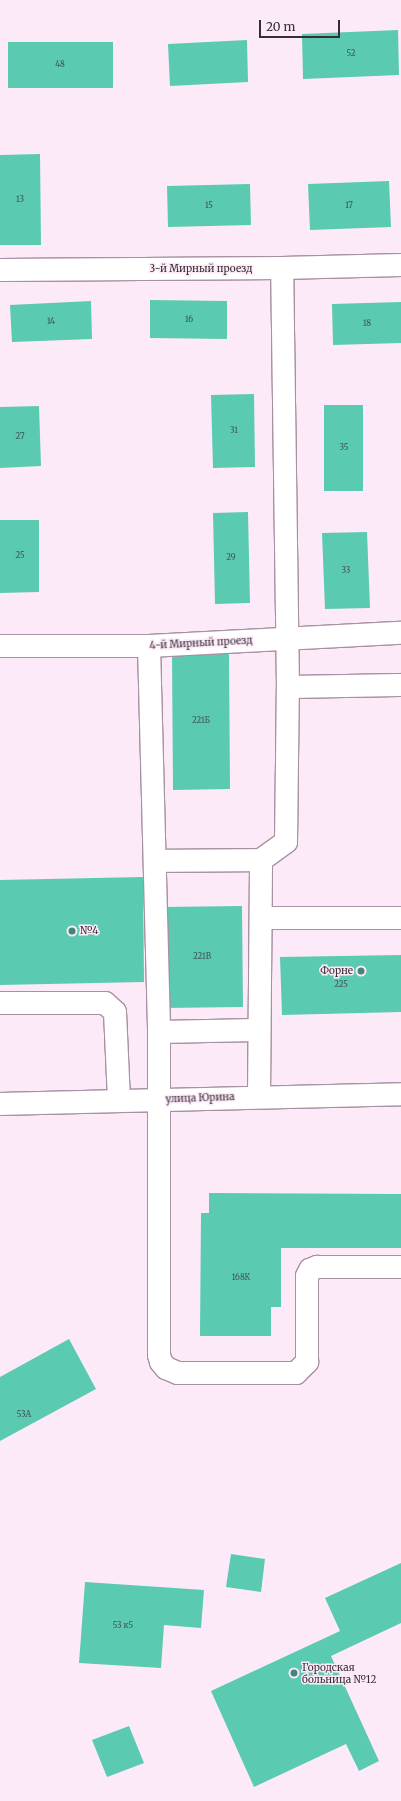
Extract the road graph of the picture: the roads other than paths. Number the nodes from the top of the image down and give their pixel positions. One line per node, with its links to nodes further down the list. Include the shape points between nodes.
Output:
1 (401, 265): 2 (street, 3-й Мирный проезд)
2 (282, 268): 3 (street, 3-й Мирный проезд); 5 (street)
3 (0, 270)
4 (401, 634): 5 (street, 4-й Мирный проезд)
5 (287, 639): 7 (street, 4-й Мирный проезд); 9 (street)
6 (0, 646): 7 (street, 4-й Мирный проезд)
7 (149, 646): 11 (street)
8 (401, 685): 9 (street)
9 (288, 687): 10 (street, via 286,842)
10 (261, 860): 11 (street); 12 (street)
11 (155, 861): 16 (street)
12 (261, 918): 13 (street); 15 (street)
13 (401, 918)
14 (0, 1003): 20 (street, via 105,1002 115,1012)
15 (258, 1030): 16 (street); 18 (street)
16 (159, 1032): 19 (street)
17 (401, 1094): 18 (street, улица Юрина)
18 (259, 1096): 19 (street, улица Юрина)
19 (158, 1100): 20 (street, улица Юрина); 22 (street, via 159,1355 166,1368 178,1373 296,1373 307,1362 307,1276 310,1270)
20 (119, 1101): 21 (street, улица Юрина)
21 (0, 1104)
22 (401, 1267)

